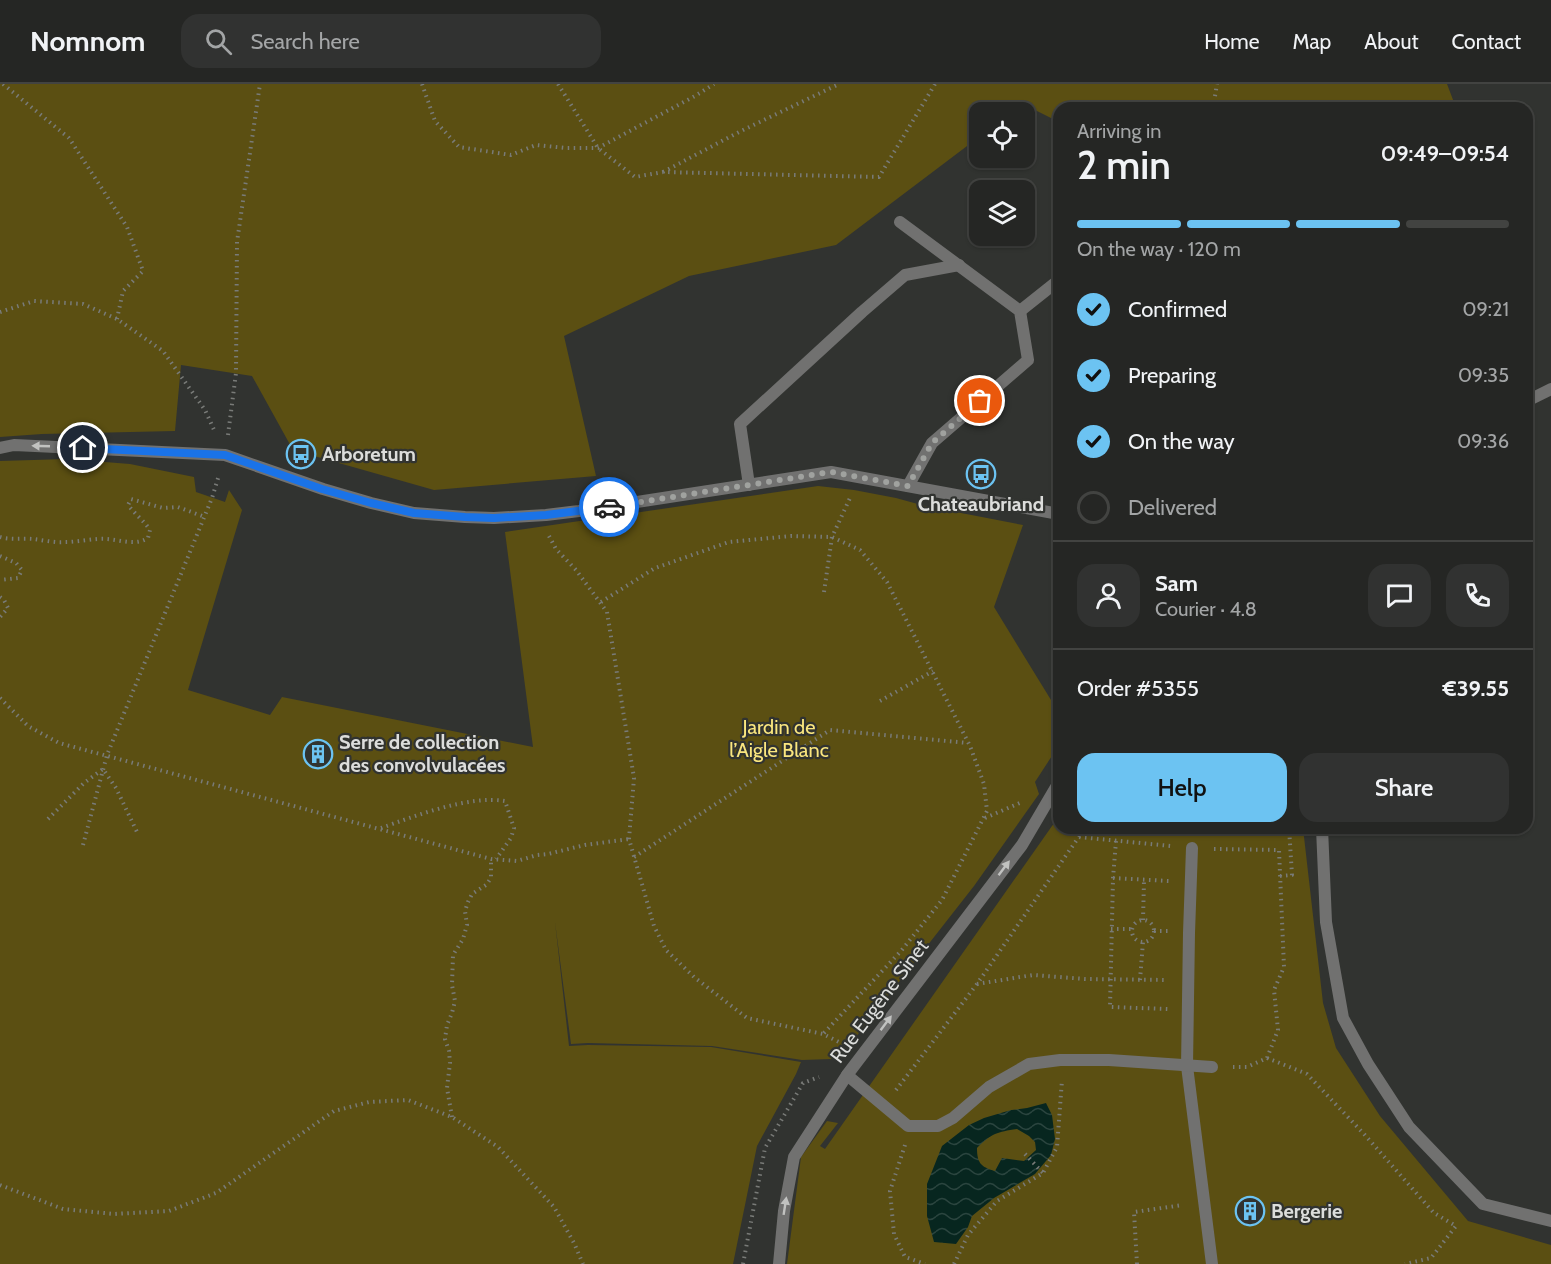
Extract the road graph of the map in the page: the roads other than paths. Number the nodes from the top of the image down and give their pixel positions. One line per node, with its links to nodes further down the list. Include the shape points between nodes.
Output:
1 (900, 222): 2 (street)
2 (959, 265): 4 (street); 8 (street, via 905,275 740,424)
3 (1053, 285): 4 (street)
4 (1020, 311): 9 (street, via 1028,360 932,443)
5 (1551, 389): 6 (street)
6 (1533, 398)
7 (0, 448): 8 (street, one-way to 7, via 546,515 465,517 414,513 371,503 225,455 14,445)
8 (749, 485): 9 (street, via 831,472)
9 (908, 486): 10 (street)
10 (1053, 513)
11 (1053, 792): 16 (street, Rue Eugène Sinet, one-way to 11, via 1022,845)
12 (1322, 834): 17 (street, via 1326,922 1343,1018 1368,1064 1409,1127 1483,1204)
13 (1192, 848): 14 (street)
14 (1187, 1066): 15 (street); 16 (street, via 1108,1060 1029,1064 989,1087 938,1126 908,1126); 19 (street)
15 (1212, 1067)
16 (850, 1070): 18 (street, Rue Eugène Sinet, one-way to 16, via 794,1157)
17 (1551, 1221)
18 (778, 1264)
19 (1212, 1264)

